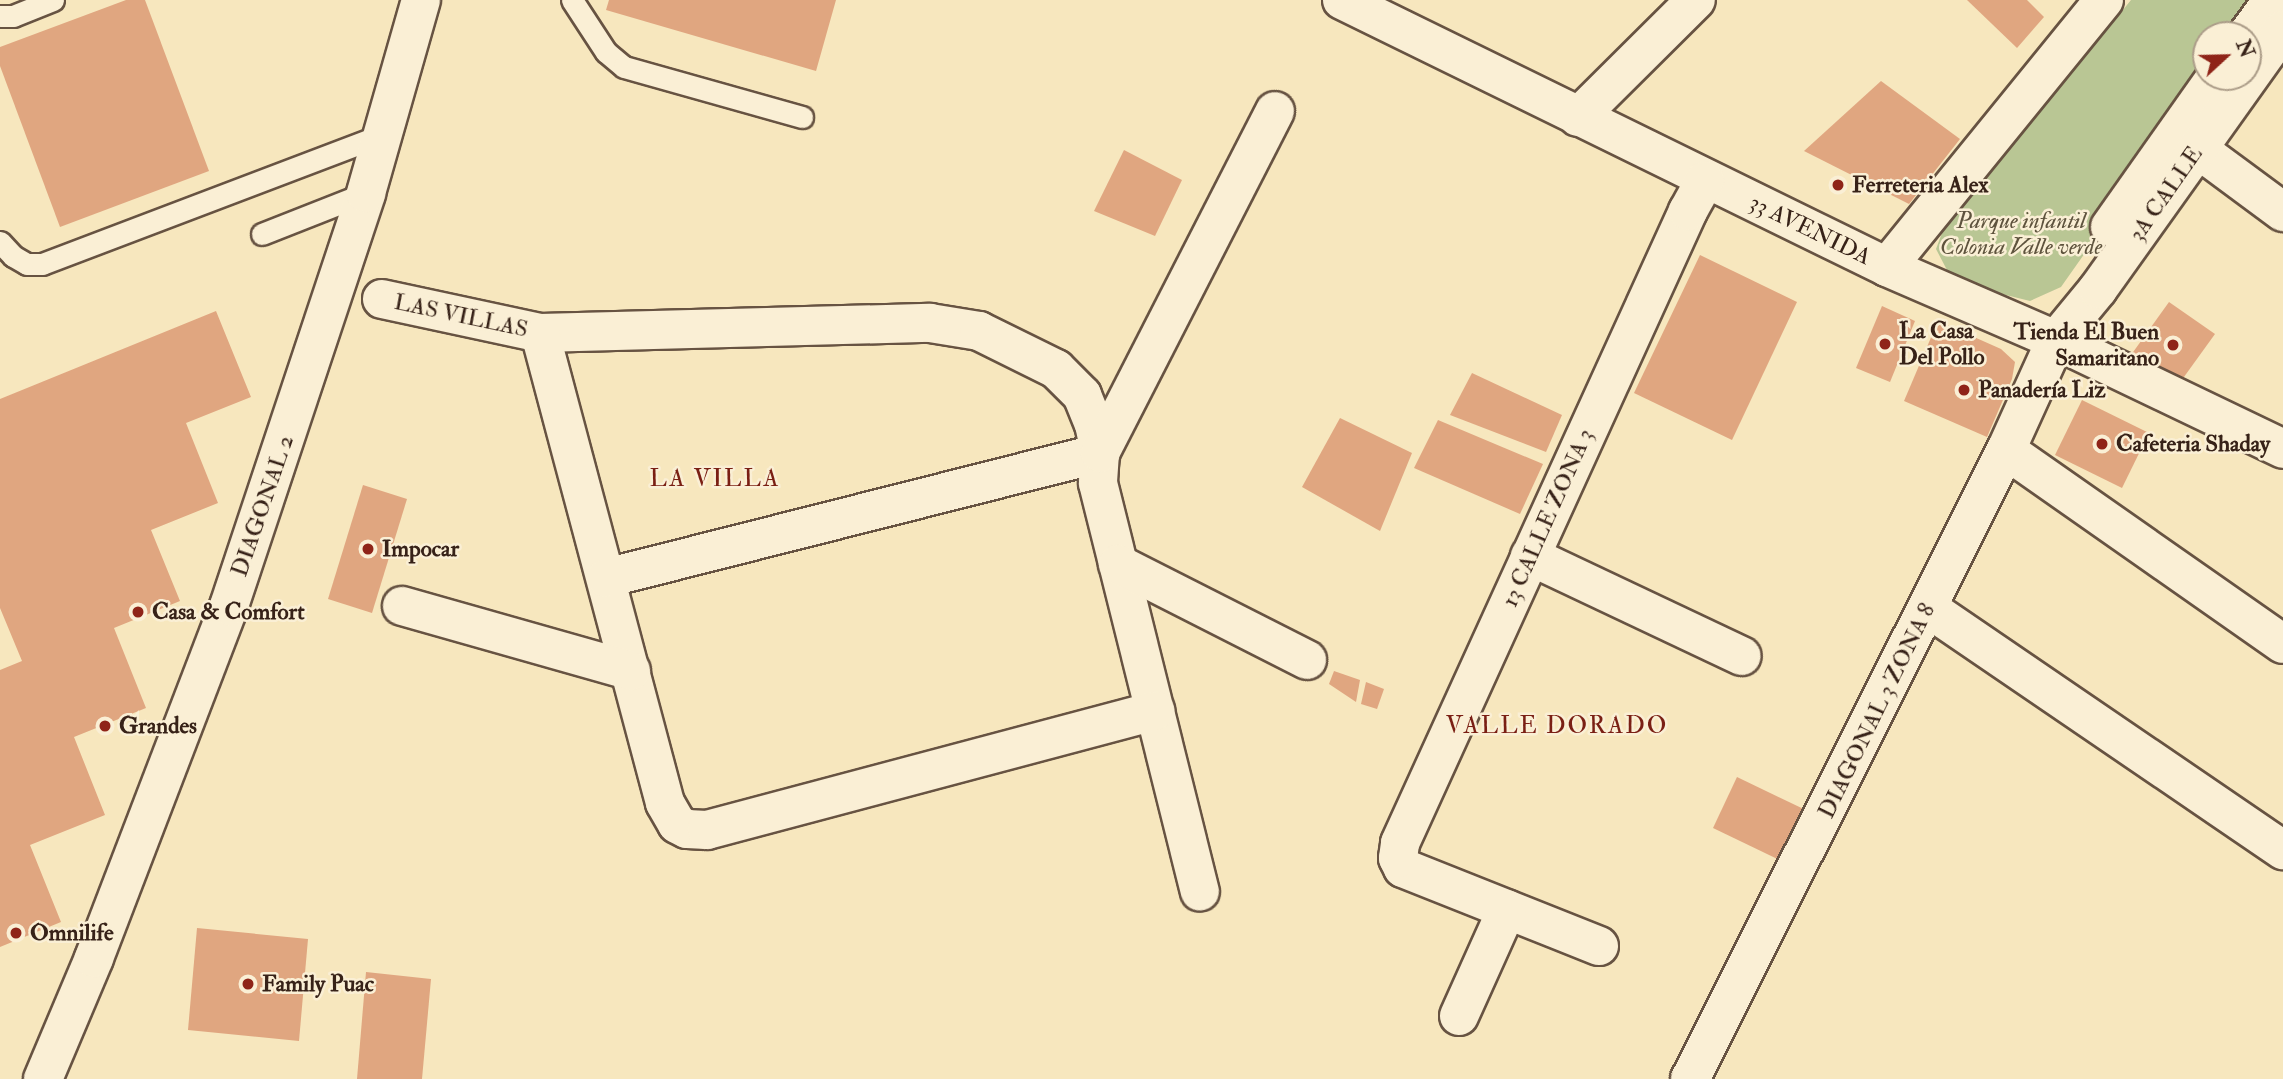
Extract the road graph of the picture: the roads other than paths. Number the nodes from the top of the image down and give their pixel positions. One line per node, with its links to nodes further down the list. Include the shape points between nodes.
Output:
1 (53, 0): 8 (lane, via 13,16)
2 (421, 0): 14 (street, DIAGONAL 2)
3 (572, 0): 12 (lane, via 606,52 624,67)
4 (1696, 0): 13 (street)
5 (2104, 0): 21 (street)
6 (2273, 0): 9 (street, 3A CALLE)
7 (1360, 3): 13 (street, 33 AVENIDA)
8 (0, 16)
9 (2265, 45): 15 (street, 3A CALLE)
10 (2206, 91): 24 (street, 3A CALLE, via 2072,281 2057,317)
11 (1275, 111): 27 (street)
12 (802, 117)
13 (1578, 117): 16 (street, 33 AVENIDA)
14 (382, 135): 17 (street, DIAGONAL 2); 20 (lane, via 42,264 27,264)
15 (2198, 149): 18 (street); 24 (street, 3A CALLE)
16 (1705, 180): 21 (street, 33 AVENIDA); 28 (street, 13 CALLE ZONA 3)
17 (366, 193): 19 (lane); 43 (street, DIAGONAL 2, via 229,606)
18 (2283, 212)
19 (262, 234)
20 (0, 242)
21 (1887, 267): 24 (street, 33 AVENIDA)
22 (382, 299): 23 (street, LAS VILLAS)
23 (540, 333): 27 (street, LAS VILLAS, via 930,323 979,331 1056,369 1082,395); 30 (street)
24 (2056, 340): 25 (street, 33 AVENIDA); 26 (street, DIAGONAL 3 ZONA 8)
25 (2283, 449)
26 (2006, 450): 32 (street, DIAGONAL 3 ZONA 8); 33 (street)
27 (1100, 453): 29 (street, via 1098,483); 30 (street)
28 (1530, 556): 34 (street); 40 (street, 13 CALLE ZONA 3, via 1400,843 1398,858 1403,868)
29 (1118, 564): 35 (street); 37 (street)
30 (606, 578): 36 (street)
31 (402, 606): 36 (street)
32 (1928, 608): 38 (street); 44 (street, DIAGONAL 3 ZONA 8)
33 (2283, 645)
34 (1742, 656)
35 (1307, 660)
36 (631, 671): 37 (street, via 669,815 677,824 697,831)
37 (1155, 711): 39 (street)
38 (2283, 850)
39 (1200, 891)
40 (1507, 909): 41 (street); 42 (street)
41 (1599, 946)
42 (1459, 1016)
43 (43, 1079)
44 (1690, 1079)

